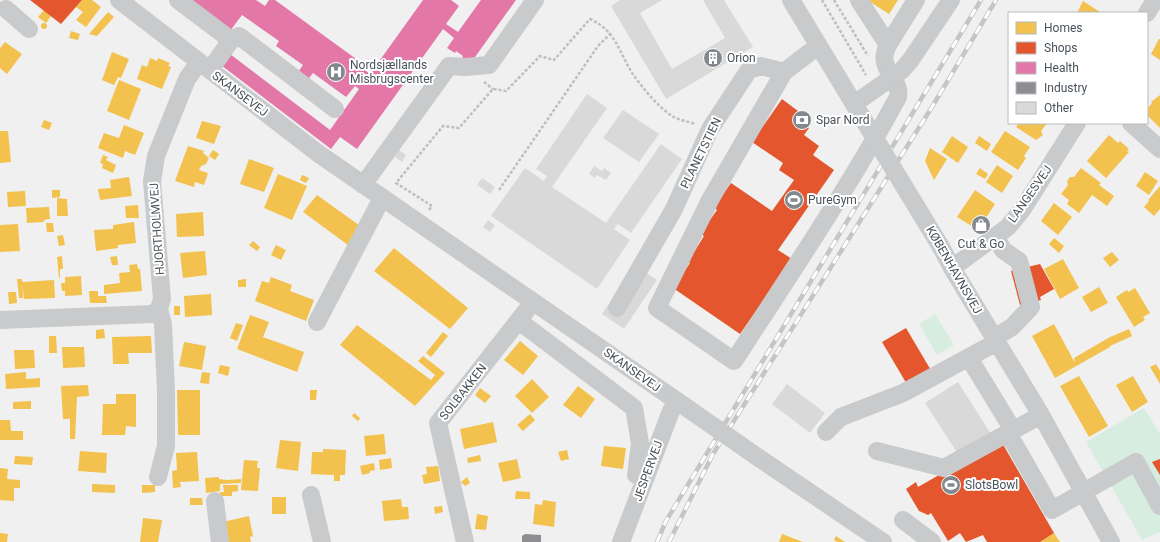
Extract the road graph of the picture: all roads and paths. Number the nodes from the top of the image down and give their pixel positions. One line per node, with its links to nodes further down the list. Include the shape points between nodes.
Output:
1 (119, 0): 19 (street, SKANSEVEJ)
2 (178, 0): 15 (street)
3 (535, 0): 27 (street, via 489,65 449,66)
4 (791, 0): 17 (street, KØBENHAVNSVEJ)
5 (822, 0): 21 (path, via 867,75)
6 (834, 0): 18 (path)
7 (859, 0): 16 (street)
8 (916, 0): 16 (street)
9 (951, 0): 21 (street, bridge, via 901,71)
10 (1155, 0): 12 (street)
11 (6, 9): 13 (street)
12 (1148, 12)
13 (29, 29)
14 (611, 33): 25 (path, via 633,73 661,107 673,116); 28 (path, via 598,46); 30 (path, via 590,19 554,60 540,56 506,91 493,88 459,128 443,126 396,182 432,206)
15 (231, 40): 19 (street, HJORTHOLMVEJ); 22 (street, via 239,36)
16 (888, 45): 20 (street, via 883,55 884,61 898,91 898,97 832,212 734,361 657,308 710,200)
17 (818, 46): 20 (street); 21 (street, KØBENHAVNSVEJ)
18 (871, 61)
19 (204, 66): 27 (street, SKANSEVEJ); 35 (street, HJORTHOLMVEJ, via 187,80 156,156 152,181 162,299)
20 (784, 72): 25 (street, PLANETSTIEN, via 761,66 749,70)
21 (850, 96): 32 (street, KØBENHAVNSVEJ, bridge)
22 (336, 109)
23 (1077, 124): 31 (street, LANGESVEJ, via 1022,210)
24 (1132, 124): 26 (street)
25 (710, 129): 34 (street, PLANETSTIEN, via 674,209)
26 (1160, 149)
27 (363, 185): 29 (street, SKANSEVEJ)
28 (499, 190)
29 (382, 198): 30 (street, SKANSEVEJ); 38 (street)
30 (420, 224): 33 (street, SKANSEVEJ)
31 (996, 237): 32 (street, LANGESVEJ); 39 (street, via 1004,250 1019,261 1031,307)
32 (952, 268): 39 (street, KØBENHAVNSVEJ)
33 (533, 302): 37 (street, SOLBAKKEN); 41 (street, SKANSEVEJ)
34 (617, 308)
35 (159, 309): 36 (street, via 152,314); 47 (street, HJORTHOLMVEJ, via 163,324 166,446)
36 (0, 320)
37 (519, 321): 46 (street, via 634,408 640,443); 55 (street, SOLBAKKEN, via 438,423)
38 (317, 322)
39 (996, 340): 40 (street); 42 (street, KØBENHAVNSVEJ)
40 (969, 358): 43 (street, via 903,393 841,418); 44 (street)
41 (677, 401): 56 (street, JESPERVEJ); 57 (street, SKANSEVEJ, bridge)
42 (1041, 415): 44 (street); 48 (street, KØBENHAVNSVEJ)
43 (826, 432)
44 (1011, 432): 45 (street, via 944,468); 48 (street, via 1052,510)
45 (877, 451)
46 (636, 475)
47 (158, 477)
48 (1084, 492): 51 (street, via 1136,462); 59 (street, KØBENHAVNSVEJ)
49 (311, 495): 54 (street)
50 (215, 501): 53 (street)
51 (1160, 506)
52 (903, 520): 58 (street)
53 (220, 542)
54 (322, 542)
55 (465, 542)
56 (621, 542)
57 (883, 542)
58 (932, 542)
59 (1111, 542)

